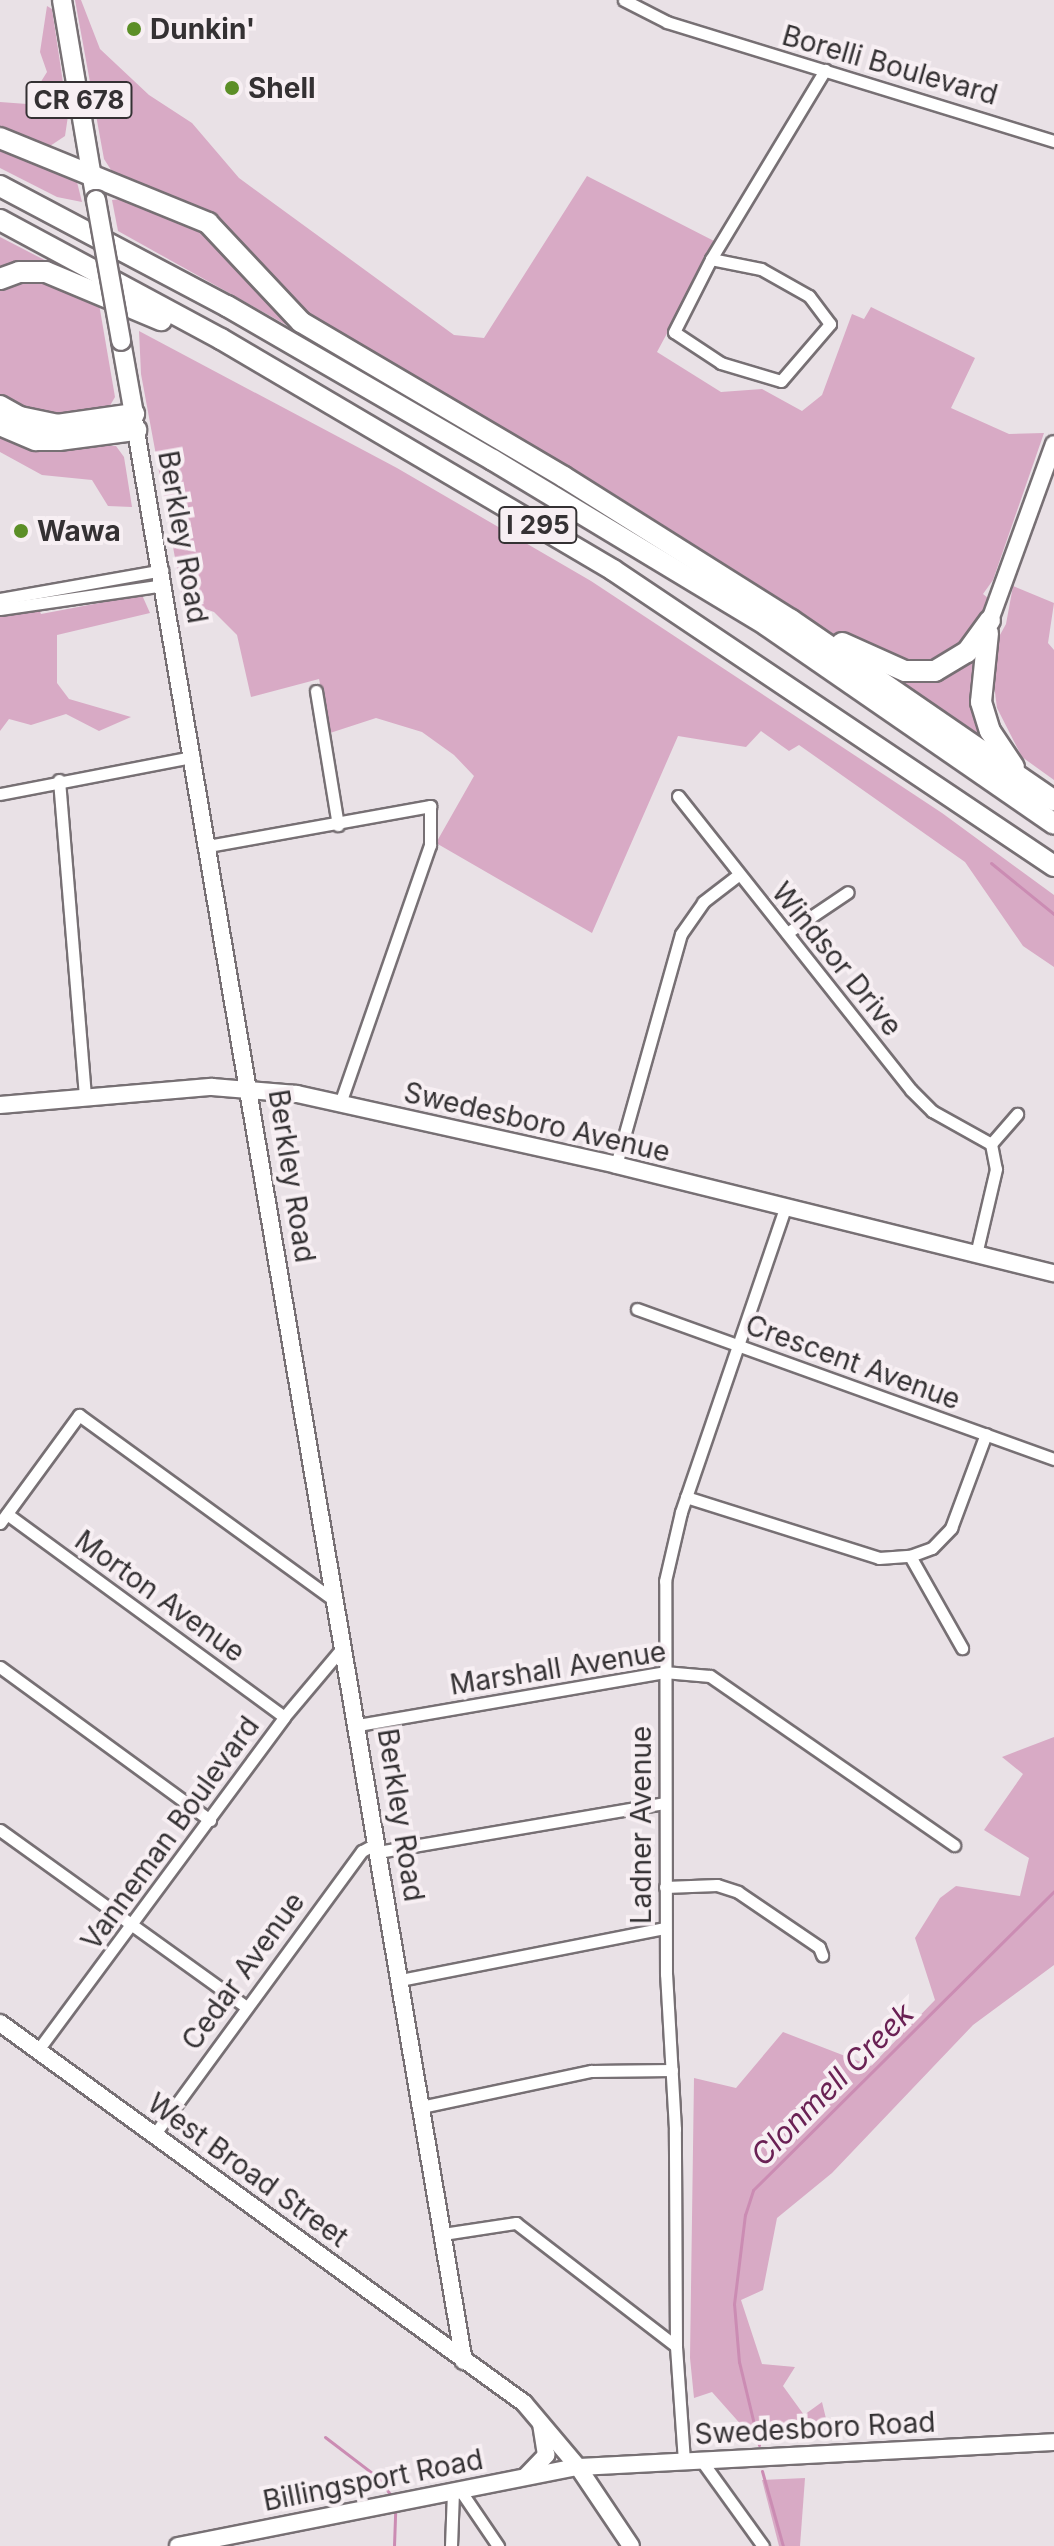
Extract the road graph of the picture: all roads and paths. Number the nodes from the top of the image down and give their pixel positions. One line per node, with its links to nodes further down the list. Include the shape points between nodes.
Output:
1 (62, 0): 6 (main road, Berkley Road / CR 678)
2 (624, 0): 3 (street, Borelli Boulevard, via 667,22)
3 (825, 70): 5 (street, Borelli Boulevard); 9 (street)
4 (0, 138): 6 (highway)
5 (1054, 141)
6 (91, 174): 12 (main road, Berkley Road / CR 678, bridge); 19 (highway, via 208,223 301,322 564,477)
7 (0, 186): 28 (highway, I 295, via 388,398 766,625)
8 (0, 220): 15 (highway, I 295, via 221,339)
9 (711, 259): 9 (street, via 761,269 809,296 830,324 781,381 721,363 674,332)
10 (0, 279): 15 (highway, via 19,272 46,272 147,313 336,415 588,566)
11 (0, 406): 12 (highway, via 20,417 57,425)
12 (135, 422): 13 (highway, via 59,440 36,440); 16 (main road, Berkley Road / CR 678)
13 (0, 425)
14 (1054, 444): 20 (main road)
15 (613, 570): 31 (highway, I 295)
16 (163, 577): 17 (street); 18 (street); 22 (main road, Berkley Road / CR 678)
17 (0, 599)
18 (0, 609)
19 (791, 620): 20 (highway, via 890,665 922,672 957,660); 24 (highway)
20 (990, 620): 24 (highway, via 982,653 981,702 990,731)
21 (316, 691): 29 (street)
22 (193, 757): 23 (street); 30 (main road, Berkley Road / CR 678)
23 (59, 780): 25 (street); 36 (street)
24 (1027, 782): 27 (highway)
25 (0, 794)
26 (678, 796): 32 (street, Windsor Drive)
27 (1054, 801)
28 (1054, 824)
29 (338, 825): 30 (street); 37 (street, via 430,806 430,845)
30 (208, 846): 35 (main road, Berkley Road / CR 678)
31 (1054, 866)
32 (738, 875): 34 (street, Windsor Drive); 41 (street, via 703,902 681,934)
33 (848, 892): 34 (street)
34 (787, 933): 40 (street, Windsor Drive, via 921,1101)
35 (249, 1087): 36 (main road, Swedesboro Avenue); 37 (main road, Swedesboro Avenue); 52 (main road, Berkley Road / CR 678)
36 (85, 1098): 38 (main road, Swedesboro Avenue)
37 (340, 1103): 41 (main road, Swedesboro Avenue)
38 (0, 1105)
39 (1017, 1114): 40 (street)
40 (991, 1144): 43 (street, via 996,1169)
41 (616, 1165): 42 (main road, Swedesboro Avenue)
42 (785, 1209): 43 (main road, Swedesboro Avenue); 46 (street, Ladner Avenue)
43 (976, 1254): 44 (main road, Swedesboro Avenue)
44 (1054, 1273)
45 (637, 1309): 46 (street, Crescent Avenue)
46 (738, 1346): 47 (street, Crescent Avenue); 49 (street, Ladner Avenue)
47 (986, 1434): 48 (street, Crescent Avenue); 51 (street, via 951,1528 932,1548)
48 (1054, 1459)
49 (686, 1497): 51 (street, via 879,1558); 56 (street, Ladner Avenue, via 665,1581)
50 (3, 1519): 52 (street, via 79,1415); 57 (street, Morton Avenue)
51 (910, 1556): 54 (street)
52 (336, 1602): 53 (main road, Berkley Road / CR 678)
53 (343, 1647): 57 (street, Vanneman Boulevard); 58 (main road, Berkley Road / CR 678)
54 (962, 1648)
55 (0, 1667): 60 (street)
56 (664, 1672): 58 (street, Marshall Avenue); 59 (street, Ladner Avenue); 62 (street, Marshall Avenue, via 710,1676 727,1686)
57 (284, 1717): 60 (street, Vanneman Boulevard)
58 (358, 1725): 63 (main road, Berkley Road / CR 678)
59 (664, 1803): 63 (street); 64 (street, Ladner Avenue)
60 (210, 1820): 65 (street, Vanneman Boulevard)
61 (0, 1830): 65 (street)
62 (954, 1845)
63 (377, 1848): 68 (main road, Berkley Road / CR 678); 69 (street, Cedar Avenue, via 362,1851)
64 (665, 1887): 66 (street, Ladner Avenue); 67 (street, via 717,1885 738,1892 819,1947)
65 (133, 1926): 69 (street); 71 (street, Vanneman Boulevard)
66 (665, 1928): 68 (street); 72 (street, Ladner Avenue)
67 (822, 1955)
68 (400, 1980): 73 (main road, Berkley Road / CR 678)
69 (245, 2006): 74 (street, Cedar Avenue)
70 (0, 2023): 71 (main road, West Broad Street)
71 (38, 2050): 74 (main road, West Broad Street)
72 (672, 2070): 73 (street, via 591,2071); 76 (street, Ladner Avenue)
73 (421, 2107): 75 (main road, Berkley Road / CR 678)
74 (154, 2135): 77 (main road, West Broad Street)
75 (443, 2234): 76 (street, via 516,2223); 77 (main road, Berkley Road / CR 678)
76 (676, 2346): 80 (street, Ladner Avenue)
77 (464, 2361): 78 (main road, West Broad Street)
78 (539, 2418): 81 (main road, West Broad Street); 82 (main road, via 546,2455)
79 (1054, 2442): 80 (main road, Swedesboro Road)
80 (692, 2460): 81 (main road, Swedesboro Road); 88 (street)
81 (578, 2467): 82 (main road, Billingsport Road); 87 (main road, West Broad Street)
82 (525, 2476): 83 (main road, Billingsport Road)
83 (457, 2491): 84 (main road, Billingsport Road); 85 (street); 86 (street)
84 (178, 2546)
85 (451, 2546)
86 (498, 2546)
87 (631, 2546)
88 (763, 2546)

